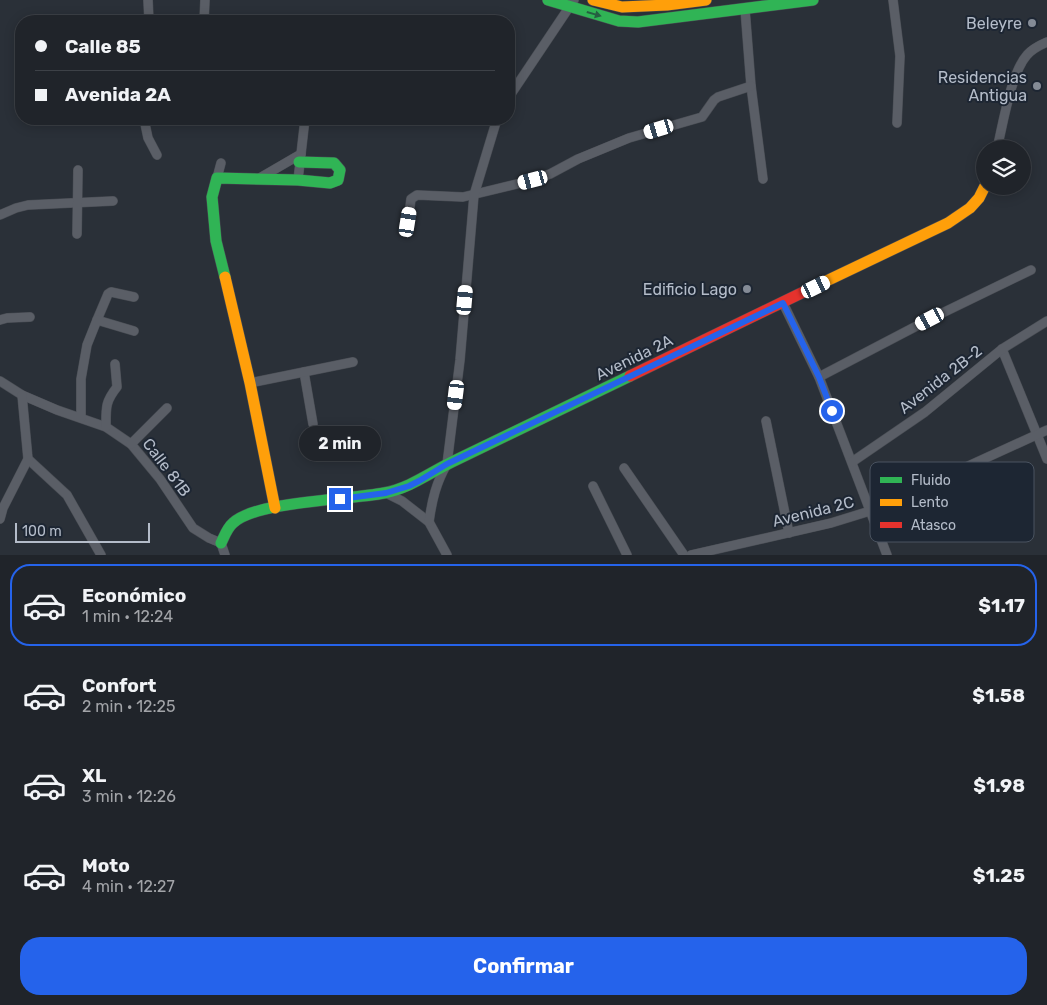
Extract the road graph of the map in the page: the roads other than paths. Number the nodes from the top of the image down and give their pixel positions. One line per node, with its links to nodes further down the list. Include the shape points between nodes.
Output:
1 (148, 0): 10 (street)
2 (205, 0): 11 (street)
3 (548, 0): 8 (street)
4 (593, 0): 5 (street, via 622,7)
5 (706, 0)
6 (813, 0): 9 (street)
7 (893, 0): 15 (street, via 900,56)
8 (573, 4): 9 (street, one-way to 9, via 619,21 638,22); 14 (street)
9 (745, 8): 13 (street)
10 (149, 15)
11 (204, 15)
12 (1047, 42): 19 (street, via 1027,55 1021,65)
13 (751, 86): 26 (street); 28 (street, via 718,97 706,114 698,119 629,138 550,174)
14 (515, 88)
15 (897, 123)
16 (145, 125): 20 (street)
17 (303, 125): 21 (street)
18 (496, 125): 28 (street)
19 (999, 140)
20 (157, 155)
21 (300, 158): 25 (street); 27 (street); 27 (street, via 334,163 340,170 340,176 330,183)
22 (221, 163): 24 (street)
23 (78, 170): 31 (street)
24 (217, 178): 25 (street); 49 (street, via 212,197 216,241)
25 (258, 179): 27 (street)
26 (763, 179)
27 (298, 180)
28 (474, 195): 33 (street, via 454,198 417,195 411,200); 63 (street, via 460,360)
29 (980, 195): 37 (street, Avenida 2A, via 968,211 948,223)
30 (113, 201): 31 (street)
31 (77, 203): 32 (street, via 28,205); 34 (street)
32 (0, 215)
33 (408, 222)
34 (77, 234)
35 (1031, 270): 47 (street)
36 (134, 296): 40 (street, via 111,292)
37 (783, 303): 47 (street); 63 (street, Avenida 2A)
38 (30, 316): 39 (street)
39 (0, 320)
40 (97, 320): 42 (street); 52 (street, via 87,345)
41 (1047, 321): 43 (street, Avenida 2B-2)
42 (134, 331)
43 (1002, 348): 57 (street); 61 (street, Avenida 2B-2, via 925,412)
44 (353, 362): 46 (street)
45 (115, 364): 55 (street, via 117,387 109,395)
46 (304, 372): 49 (street); 54 (street)
47 (819, 377): 61 (street)
48 (0, 381): 50 (street, Calle 81B)
49 (250, 383): 67 (street)
50 (22, 395): 52 (street, Calle 81B); 59 (street)
51 (167, 408): 58 (street)
52 (81, 418): 55 (street, Calle 81B)
53 (766, 421): 71 (street)
54 (314, 424)
55 (106, 427): 58 (street, Calle 81B)
56 (1047, 430): 57 (street, Avenida 2C)
57 (1036, 436): 60 (street); 62 (street, Avenida 2C)
58 (131, 444): 72 (street, Calle 81B, via 160,479 193,528)
59 (28, 459): 69 (street); 74 (street, via 67,495)
60 (1047, 459)
61 (852, 462): 68 (street)
62 (978, 462)
63 (447, 464): 66 (street, Avenida 2A, via 419,481); 70 (street, via 434,493)
64 (624, 468): 78 (street)
65 (594, 486): 77 (street)
66 (386, 493): 67 (street, Avenida 2A); 70 (street)
67 (275, 508): 72 (street, Avenida 2A, via 246,515 234,523)
68 (870, 511): 71 (street, Avenida 2C)
69 (0, 519)
70 (429, 522): 76 (street)
71 (789, 533): 79 (street, Avenida 2C)
72 (221, 542): 75 (street)
73 (882, 542): 80 (street)
74 (101, 555)
75 (225, 555)
76 (447, 555)
77 (627, 555)
78 (684, 555)
79 (691, 555)
80 (887, 555)

